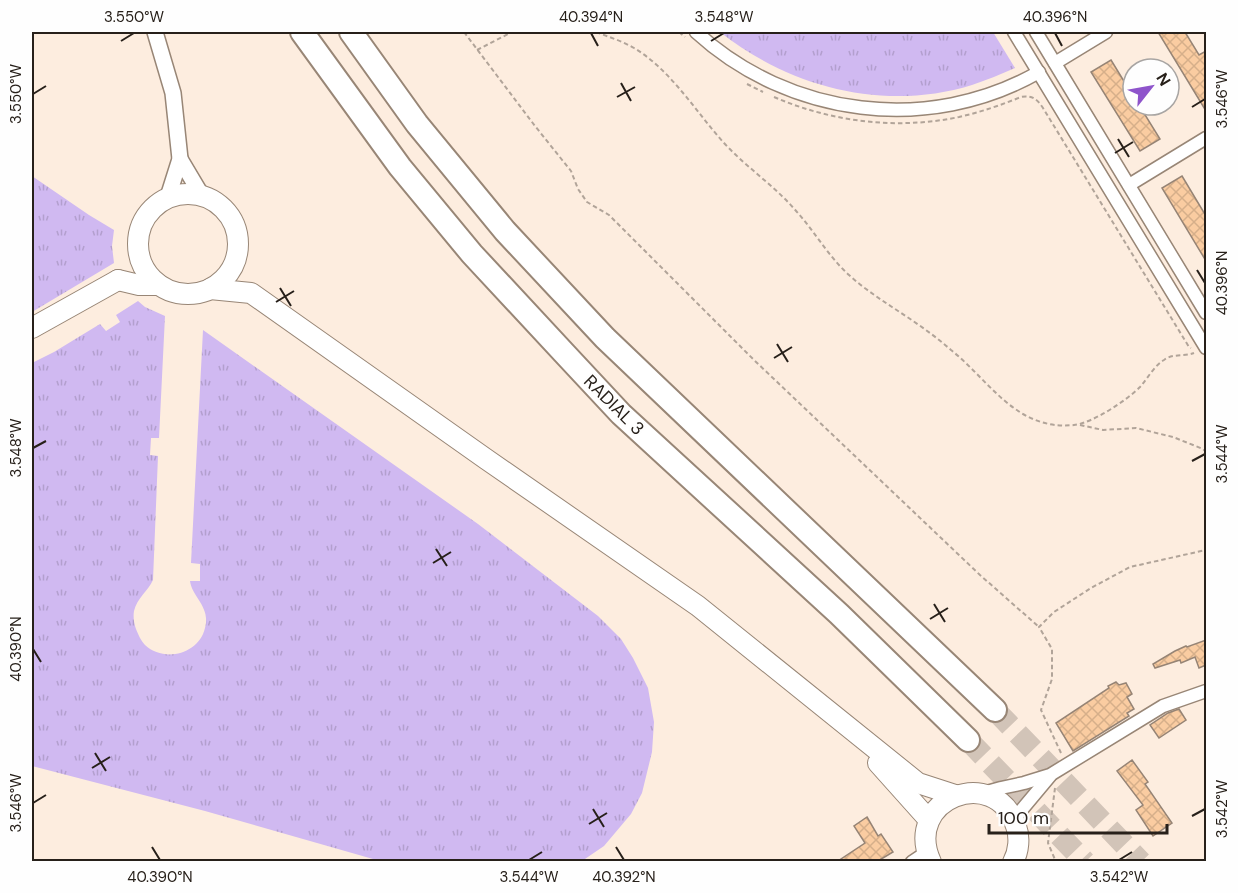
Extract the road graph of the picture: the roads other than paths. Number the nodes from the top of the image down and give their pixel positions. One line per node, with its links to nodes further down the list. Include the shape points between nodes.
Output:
1 (155, 32): 11 (street, via 173,93)
2 (302, 32): 27 (highway, RADIAL 3, via 400,167 472,254 621,414 839,614)
3 (351, 32): 26 (highway, via 417,124 505,231 605,338)
4 (1014, 32): 9 (street)
5 (1036, 32): 8 (street)
6 (1106, 32): 8 (street)
7 (693, 37): 9 (street, via 776,85 820,100 866,109 915,110 957,104 1010,87)
8 (1055, 63): 12 (street)
9 (1040, 72): 23 (street)
10 (1206, 138): 12 (street)
11 (180, 159): 13 (street); 14 (street)
12 (1129, 185): 21 (street)
13 (202, 196): 14 (main road); 16 (main road, via 226,211 233,223 238,239)
14 (168, 197): 15 (main road, via 144,218)
15 (138, 248): 17 (main road); 18 (main road, via 144,268)
16 (237, 256): 19 (main road, via 227,275); 20 (main road)
17 (118, 280): 18 (main road); 22 (main road)
18 (159, 285): 19 (main road, via 184,294)
19 (210, 289): 20 (main road)
20 (251, 293): 25 (main road, via 698,606)
21 (1204, 305)
22 (32, 328)
23 (1202, 350)
24 (1206, 691): 28 (street, via 1163,706)
25 (821, 706): 30 (main road, via 918,783); 32 (main road, via 870,753)
26 (995, 710)
27 (968, 740)
28 (1058, 770): 29 (street); 31 (street)
29 (982, 794): 30 (main road); 31 (main road, via 995,798)
30 (955, 795): 32 (main road, via 944,801)
31 (1014, 819): 34 (main road, via 1019,844)
32 (929, 820): 33 (main road)
33 (923, 858)
34 (1013, 861)

